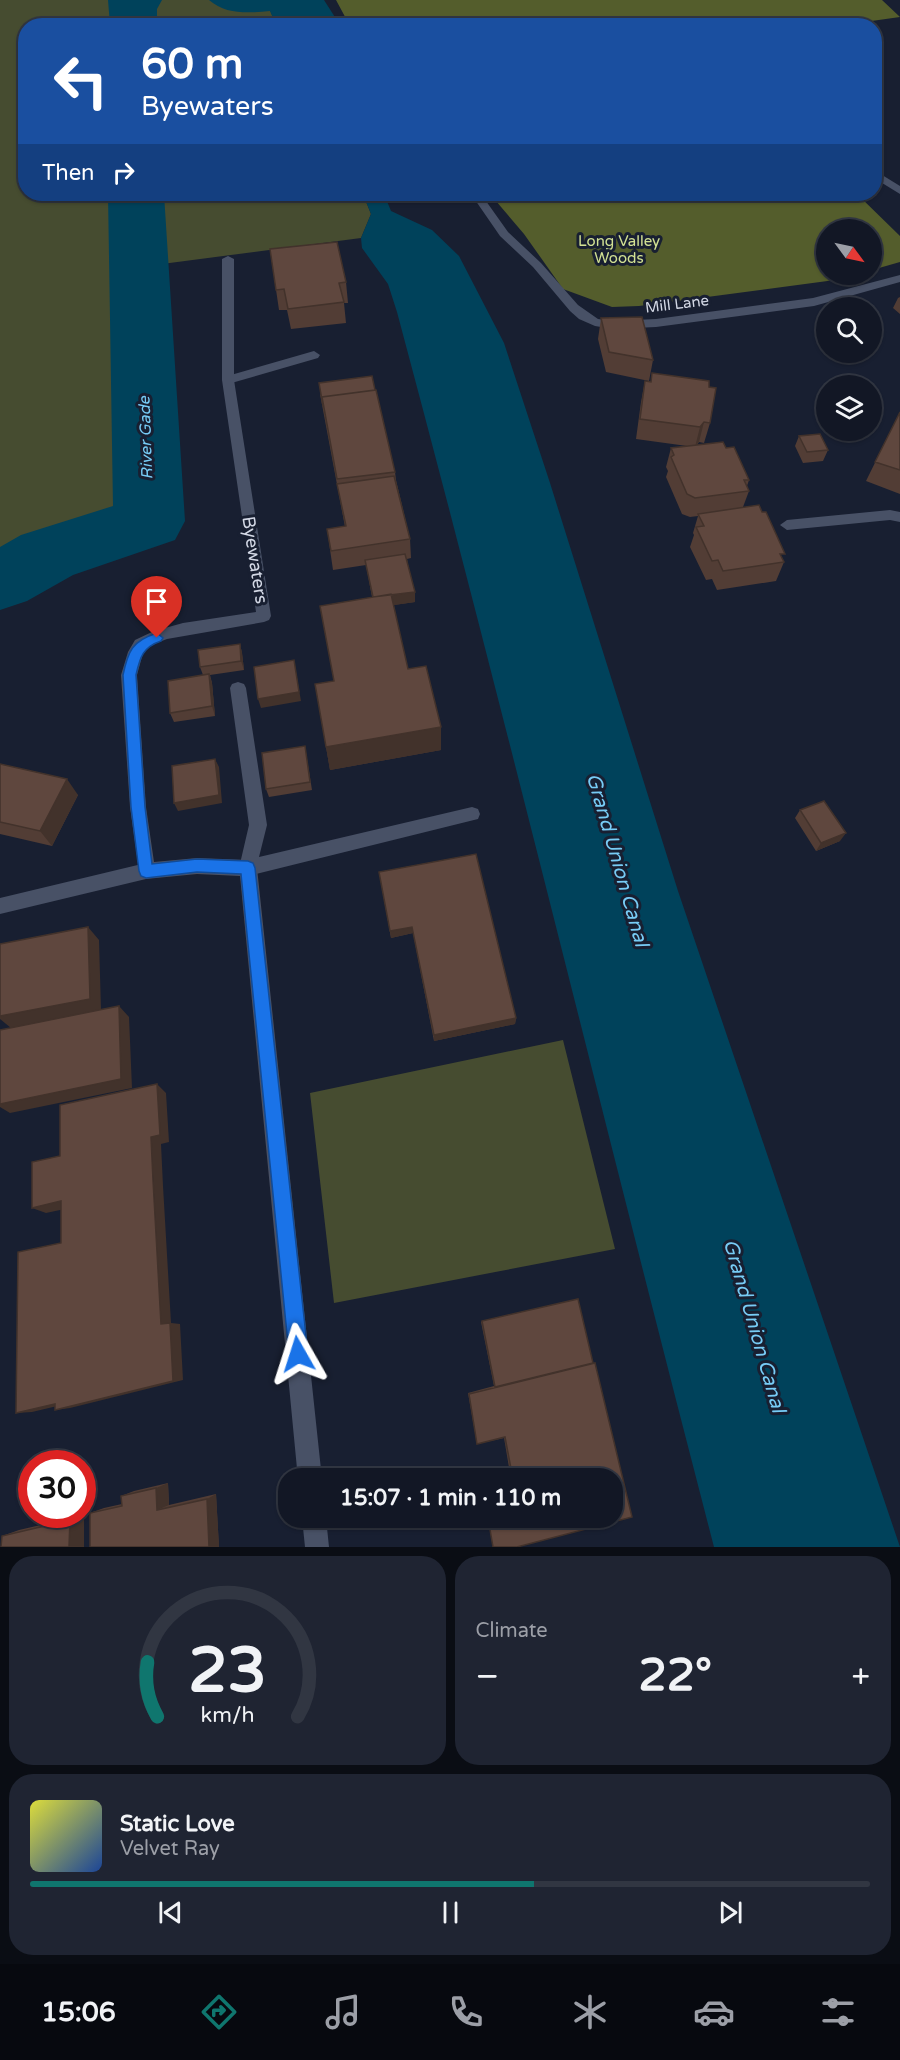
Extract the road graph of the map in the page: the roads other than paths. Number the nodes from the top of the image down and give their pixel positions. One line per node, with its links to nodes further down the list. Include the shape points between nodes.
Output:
1 (882, 179): 2 (street)
2 (900, 191)
3 (481, 201): 5 (street, Mill Lane, via 504,234 574,308 595,322 656,323 814,302)
4 (228, 259): 7 (street, Byewaters)
5 (900, 278)
6 (314, 355): 7 (street)
7 (228, 380): 13 (street, Byewaters, via 264,616 170,633 144,642 133,657 129,675)
8 (900, 517): 9 (street)
9 (787, 525)
10 (238, 688): 12 (street, via 258,825)
11 (472, 814): 12 (street)
12 (248, 868): 13 (street, via 197,866); 15 (street)
13 (146, 871): 14 (street)
14 (0, 906)
15 (309, 1468)
16 (315, 1528): 17 (street)
17 (317, 1547)

